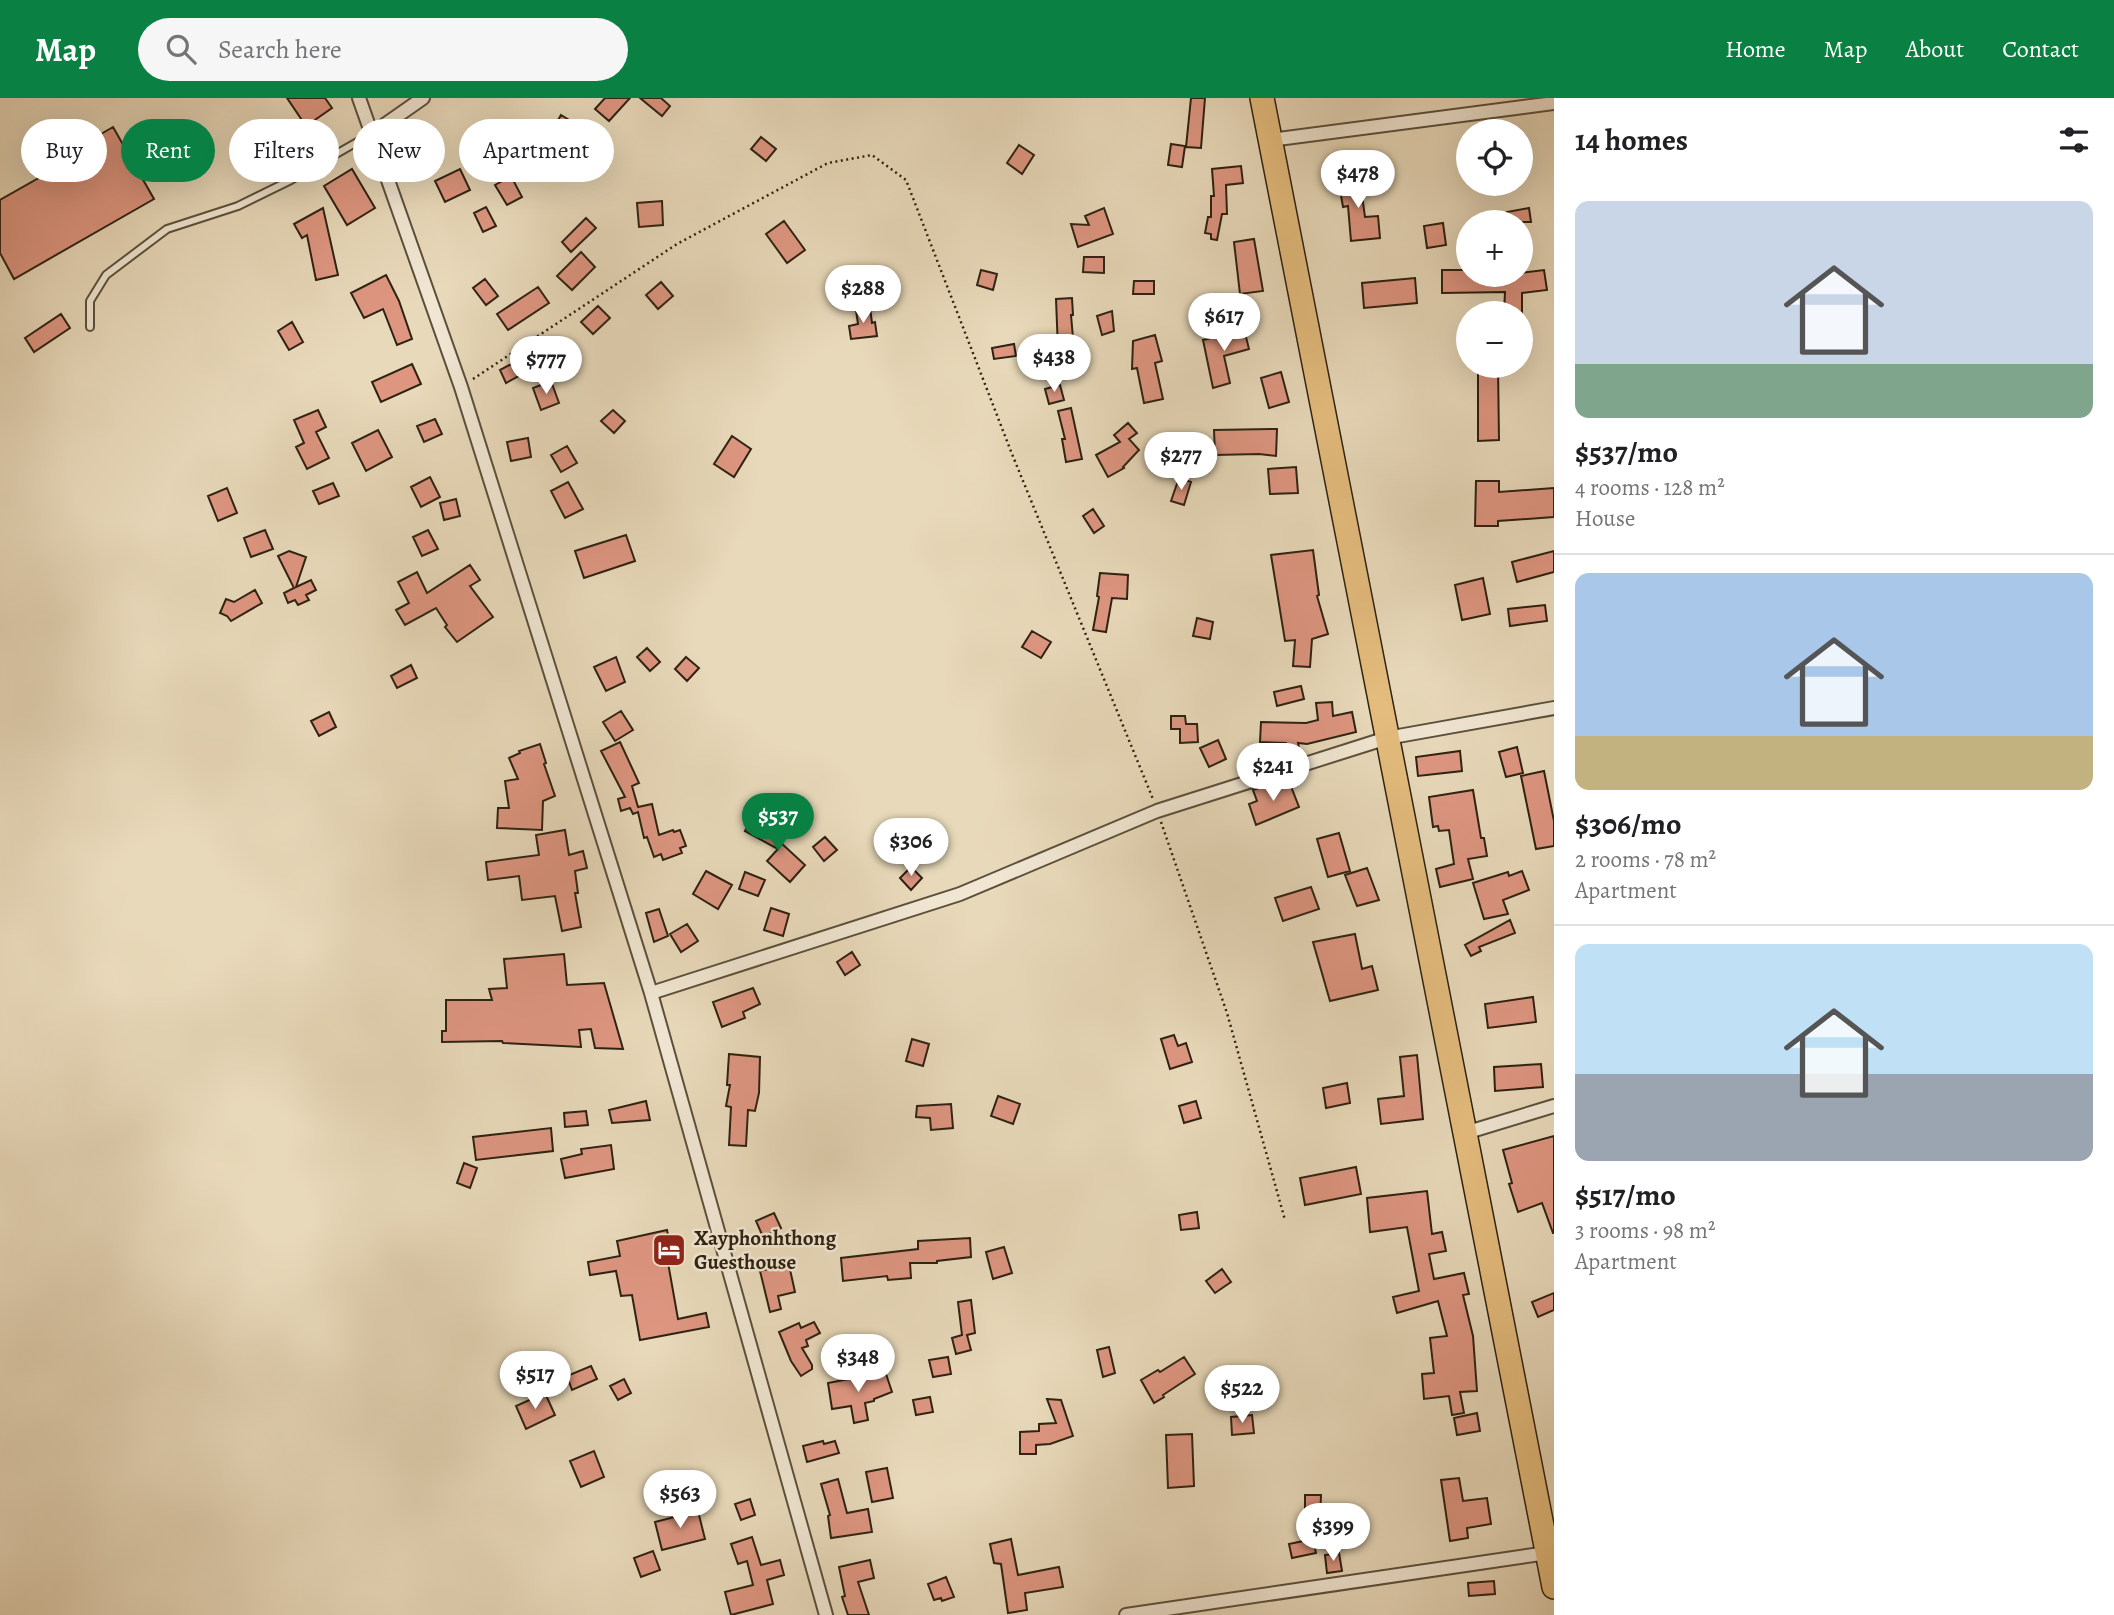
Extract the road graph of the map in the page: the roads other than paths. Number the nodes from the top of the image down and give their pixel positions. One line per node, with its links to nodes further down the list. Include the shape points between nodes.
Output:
1 (359, 98): 5 (street)
2 (423, 98): 6 (street)
3 (1262, 98): 7 (highway)
4 (1554, 103): 7 (street)
5 (367, 119)
6 (393, 119)
7 (1270, 140): 12 (highway)
8 (353, 144): 10 (lane, via 238,206 167,229 106,275 90,301)
9 (390, 182): 13 (street, via 461,387)
10 (90, 327)
11 (1554, 708): 12 (street)
12 (1387, 738): 13 (street, via 1157,811 960,894); 15 (highway)
13 (650, 993): 17 (street)
14 (1554, 1106): 15 (street)
15 (1465, 1133): 16 (highway)
16 (1551, 1569): 18 (street)
17 (825, 1615)
18 (1126, 1615)

